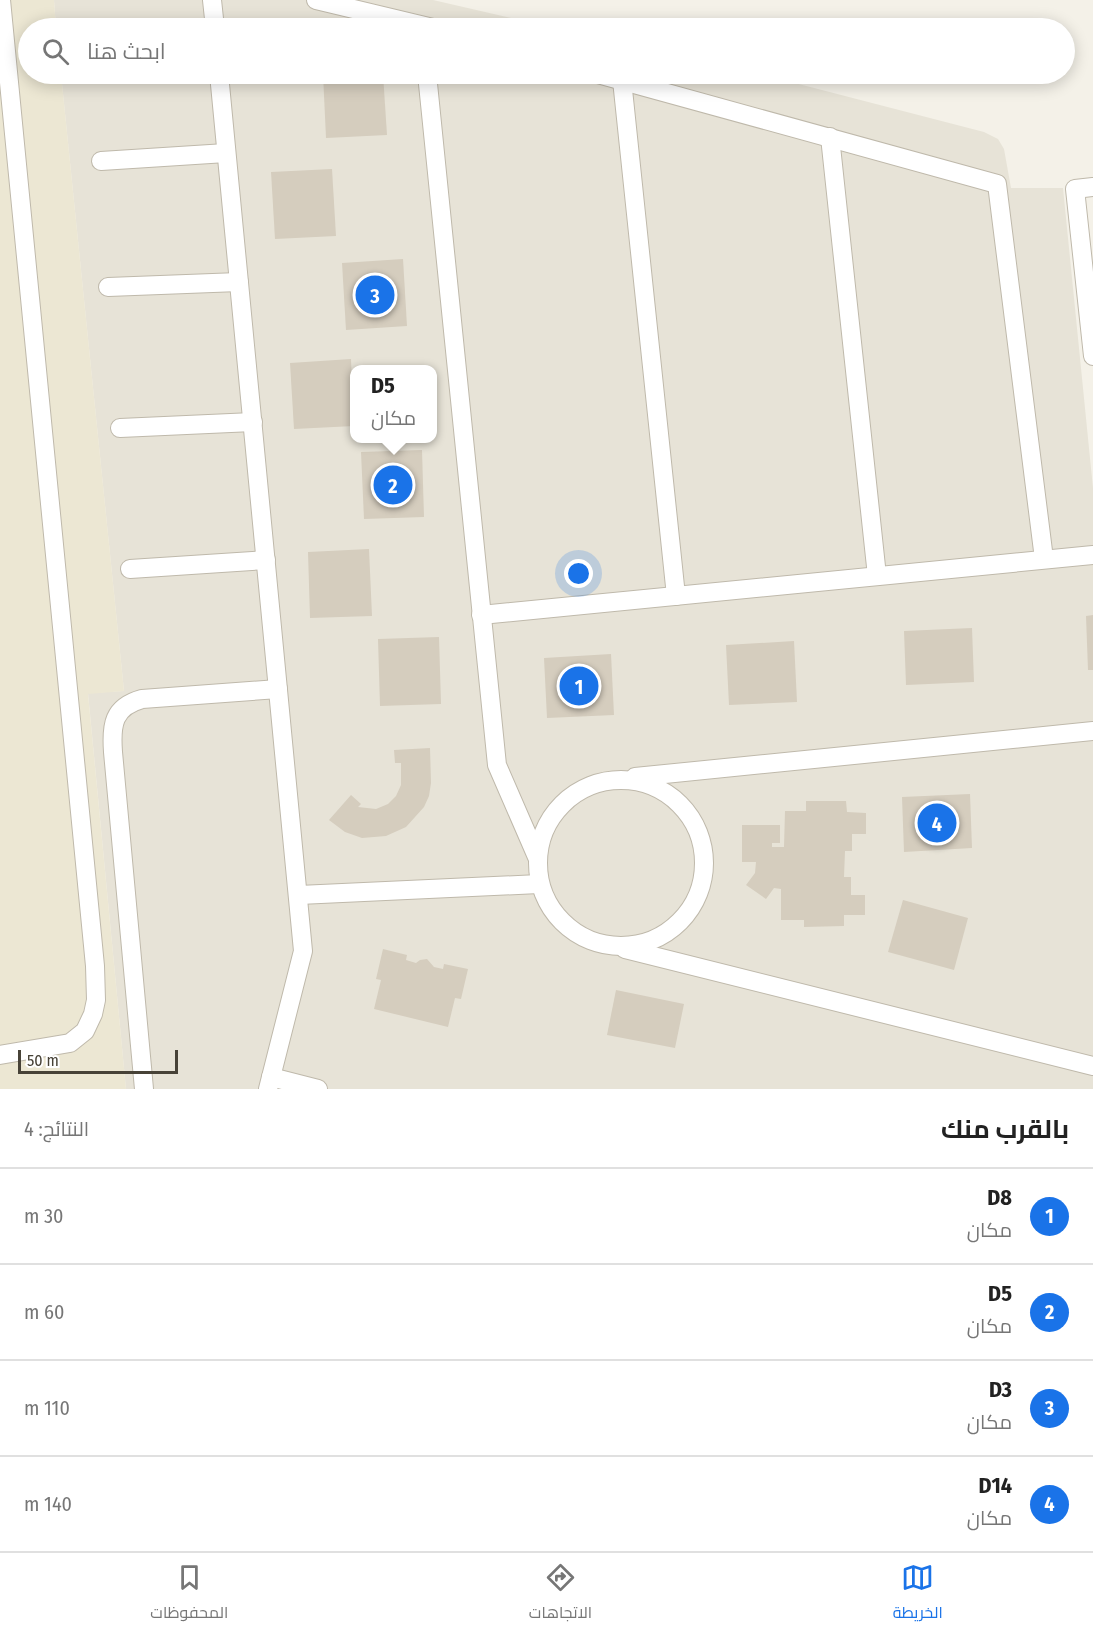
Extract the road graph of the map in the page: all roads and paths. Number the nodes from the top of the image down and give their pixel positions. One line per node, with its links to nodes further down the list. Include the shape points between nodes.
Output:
1 (1, 0): 33 (street, via 77,768 96,1000 90,1023 70,1043)
2 (212, 0): 4 (street)
3 (316, 0): 5 (street)
4 (213, 18)
5 (387, 18)
6 (220, 84): 11 (street)
7 (428, 84): 25 (street)
8 (622, 84): 24 (street)
9 (637, 84): 10 (street)
10 (830, 137): 20 (street, via 997,184); 23 (street)
11 (226, 153): 12 (street); 14 (street)
12 (101, 161)
13 (1093, 187): 16 (street, via 1075,189)
14 (239, 282): 15 (street); 17 (street)
15 (108, 287)
16 (1093, 356)
17 (253, 422): 18 (street); 21 (street)
18 (120, 428)
19 (1093, 555): 20 (street)
20 (1044, 559): 23 (street)
21 (266, 560): 22 (street); 26 (street)
22 (130, 569)
23 (877, 576): 24 (street)
24 (676, 596): 25 (street)
25 (481, 615): 29 (street, via 496,765)
26 (278, 689): 31 (street); 36 (street, via 142,699 127,705 112,726)
27 (1093, 731): 28 (street)
28 (605, 780): 29 (street, via 579,790 556,808 543,831); 32 (street, via 634,780 661,789 683,807 699,831 705,859 701,887 688,912 668,932 643,943 617,946)
29 (537, 857): 30 (street)
30 (539, 884): 31 (street); 32 (street, via 550,908 568,928)
31 (299, 895): 35 (street, via 303,951)
32 (591, 941): 34 (street)
33 (0, 1055)
34 (1093, 1066)
35 (269, 1083): 37 (street)
36 (144, 1089)
37 (318, 1089)

